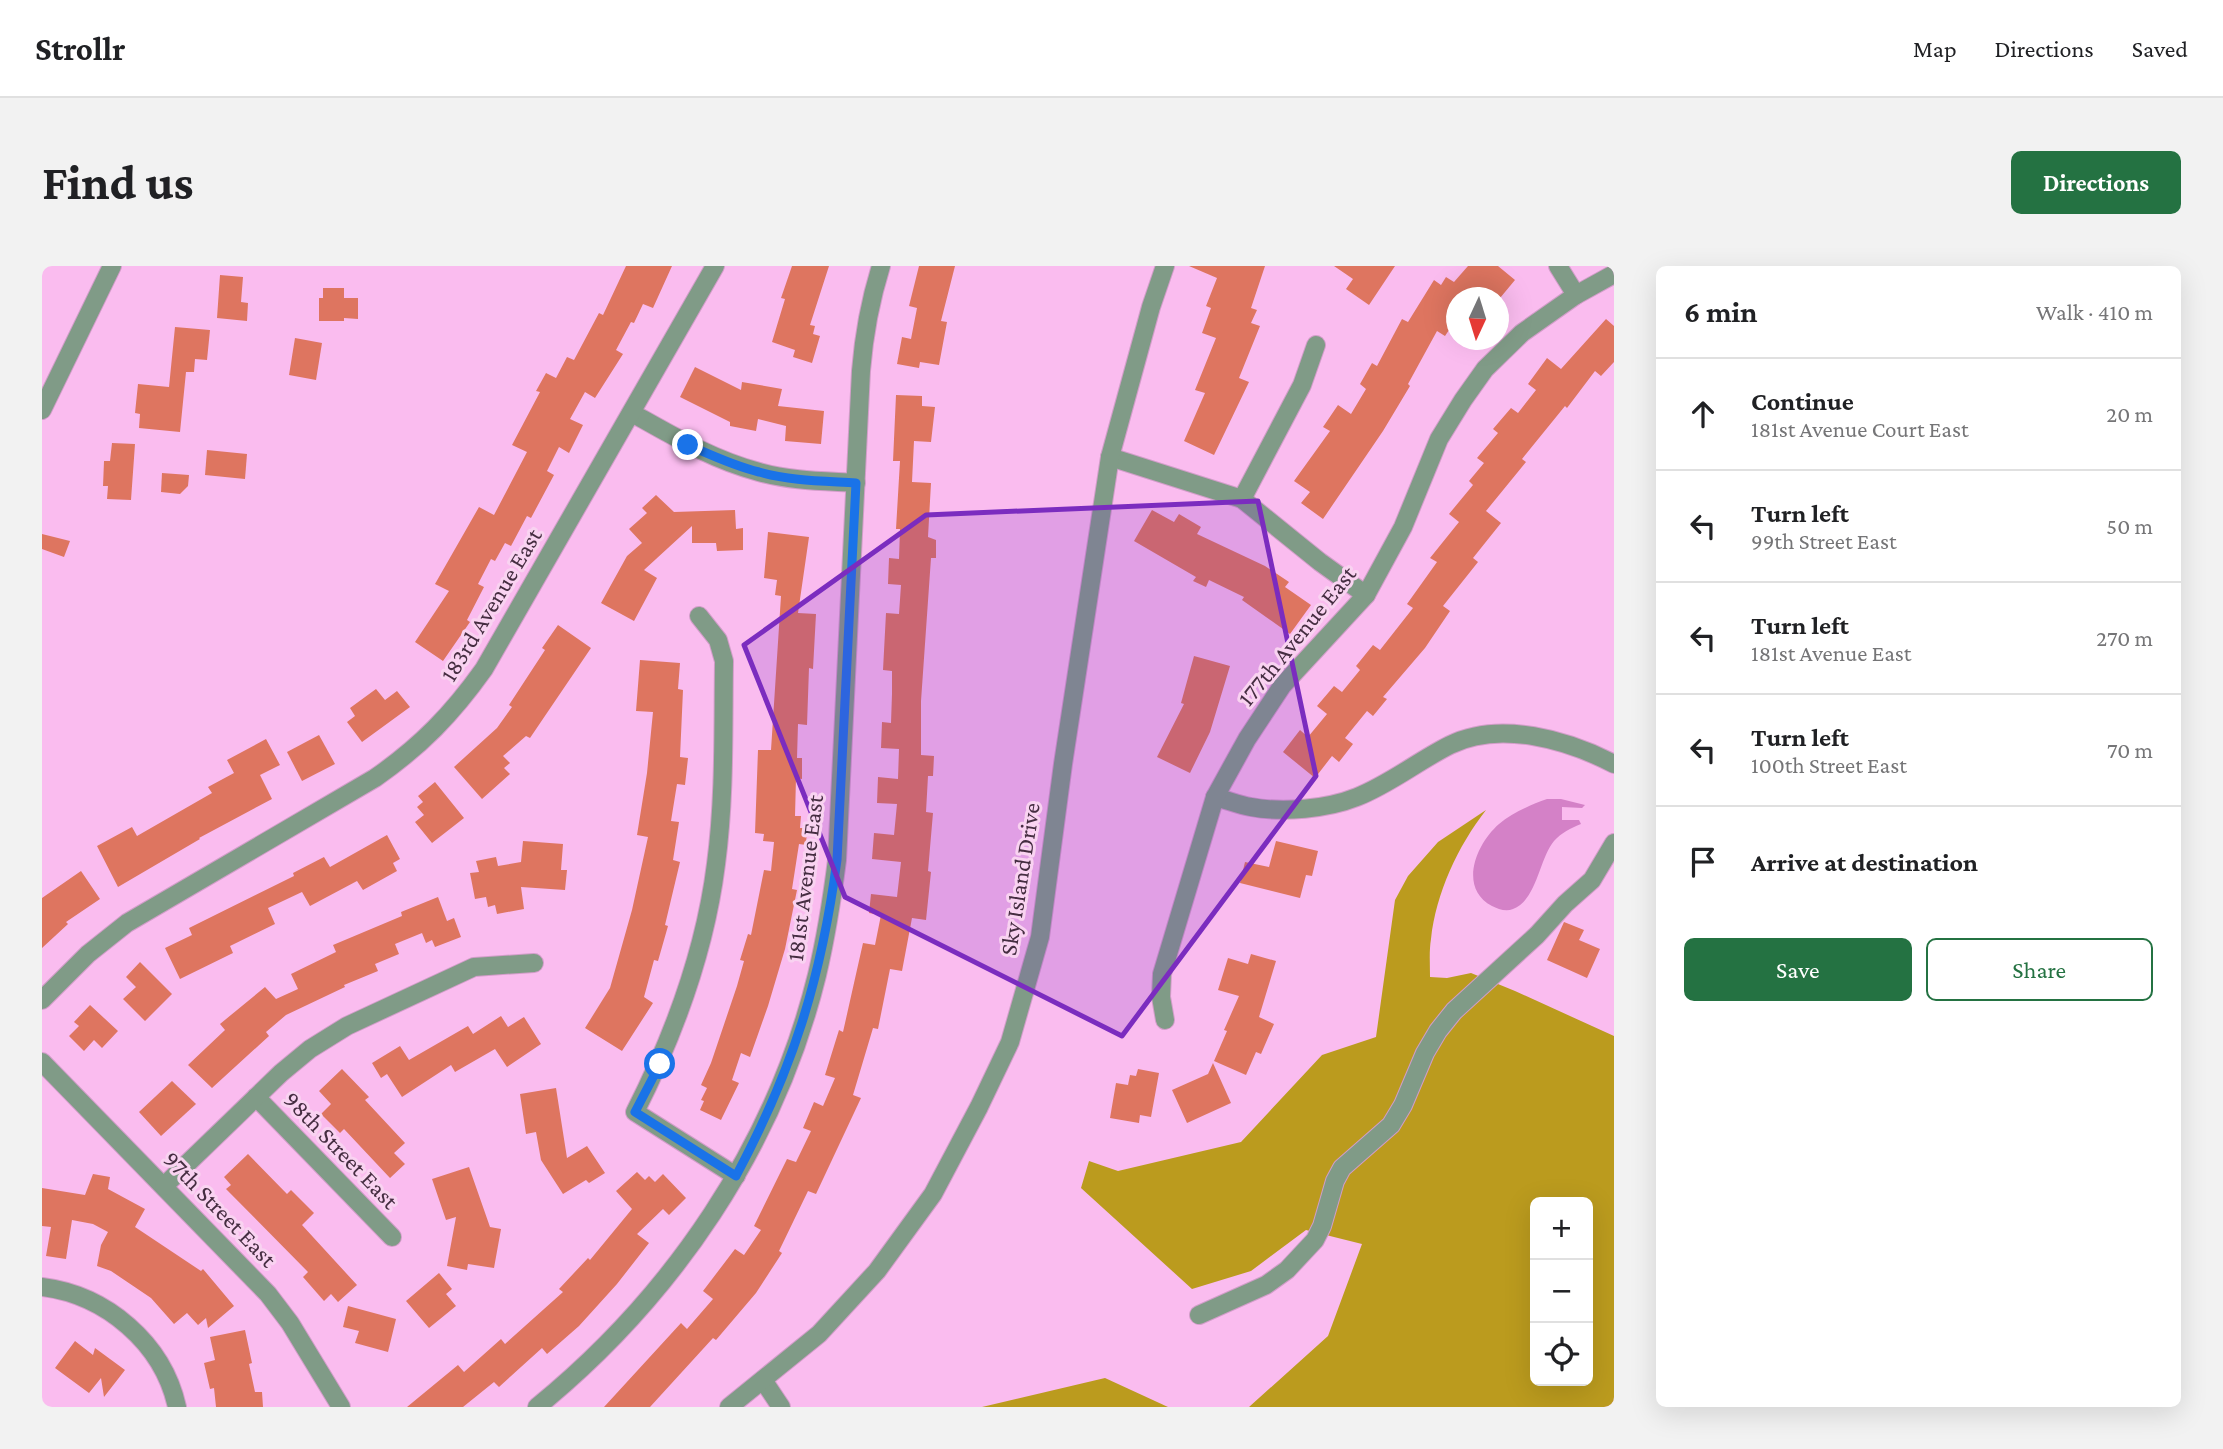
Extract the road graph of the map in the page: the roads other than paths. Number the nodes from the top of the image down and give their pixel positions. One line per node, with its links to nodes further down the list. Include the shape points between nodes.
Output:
1 (112, 266): 9 (street)
2 (715, 266): 10 (street, 183rd Avenue East)
3 (881, 266): 12 (street, 181st Avenue East, via 863,339)
4 (1165, 266): 11 (street, Sky Island Drive)
5 (1558, 266): 7 (street)
6 (1614, 274): 7 (street, 177th Avenue East)
7 (1576, 295): 14 (street, 177th Avenue East, via 1522,333 1485,369 1463,400 1439,439 1403,527)
8 (1316, 345): 13 (street, via 1302,385)
9 (42, 410)
10 (632, 413): 12 (street, via 688,445 761,473); 20 (street, 183rd Avenue East, via 484,669 436,729 375,778 127,923)
11 (1110, 457): 13 (street); 29 (street, Sky Island Drive, via 1040,937 1010,1042 925,1205 877,1271 819,1334)
12 (856, 483): 24 (street, 181st Avenue East, via 837,860 830,915 803,1026 763,1125)
13 (1242, 499): 14 (street)
14 (1366, 595): 17 (street, 177th Avenue East, via 1282,686)
15 (699, 616): 24 (street, via 718,640 724,661 717,863 693,975 660,1064 635,1112)
16 (1614, 764): 17 (street, via 1584,748 1554,740 1486,735 1452,744 1356,797 1319,806 1252,807)
17 (1216, 797): 21 (street, 177th Avenue East, via 1162,974)
18 (1614, 843): 28 (street, via 1592,880 1438,1031 1391,1125 1342,1168 1315,1240 1266,1285)
19 (534, 963): 23 (street, via 474,967 347,1026 310,1049)
20 (42, 1000)
21 (1165, 1020)
22 (42, 1062): 25 (street, 97th Street East)
23 (256, 1097): 25 (street); 26 (street, 98th Street East)
24 (736, 1176): 32 (street, 181st Avenue East, via 683,1257 644,1306)
25 (164, 1186): 31 (street, 97th Street East, via 268,1294)
26 (391, 1237)
27 (42, 1287): 30 (street, via 77,1295 124,1322 158,1362)
28 (1199, 1315)
29 (763, 1380): 33 (street, Sky Island Drive); 34 (street)
30 (177, 1407)
31 (341, 1407)
32 (537, 1407)
33 (729, 1407)
34 (781, 1407)

